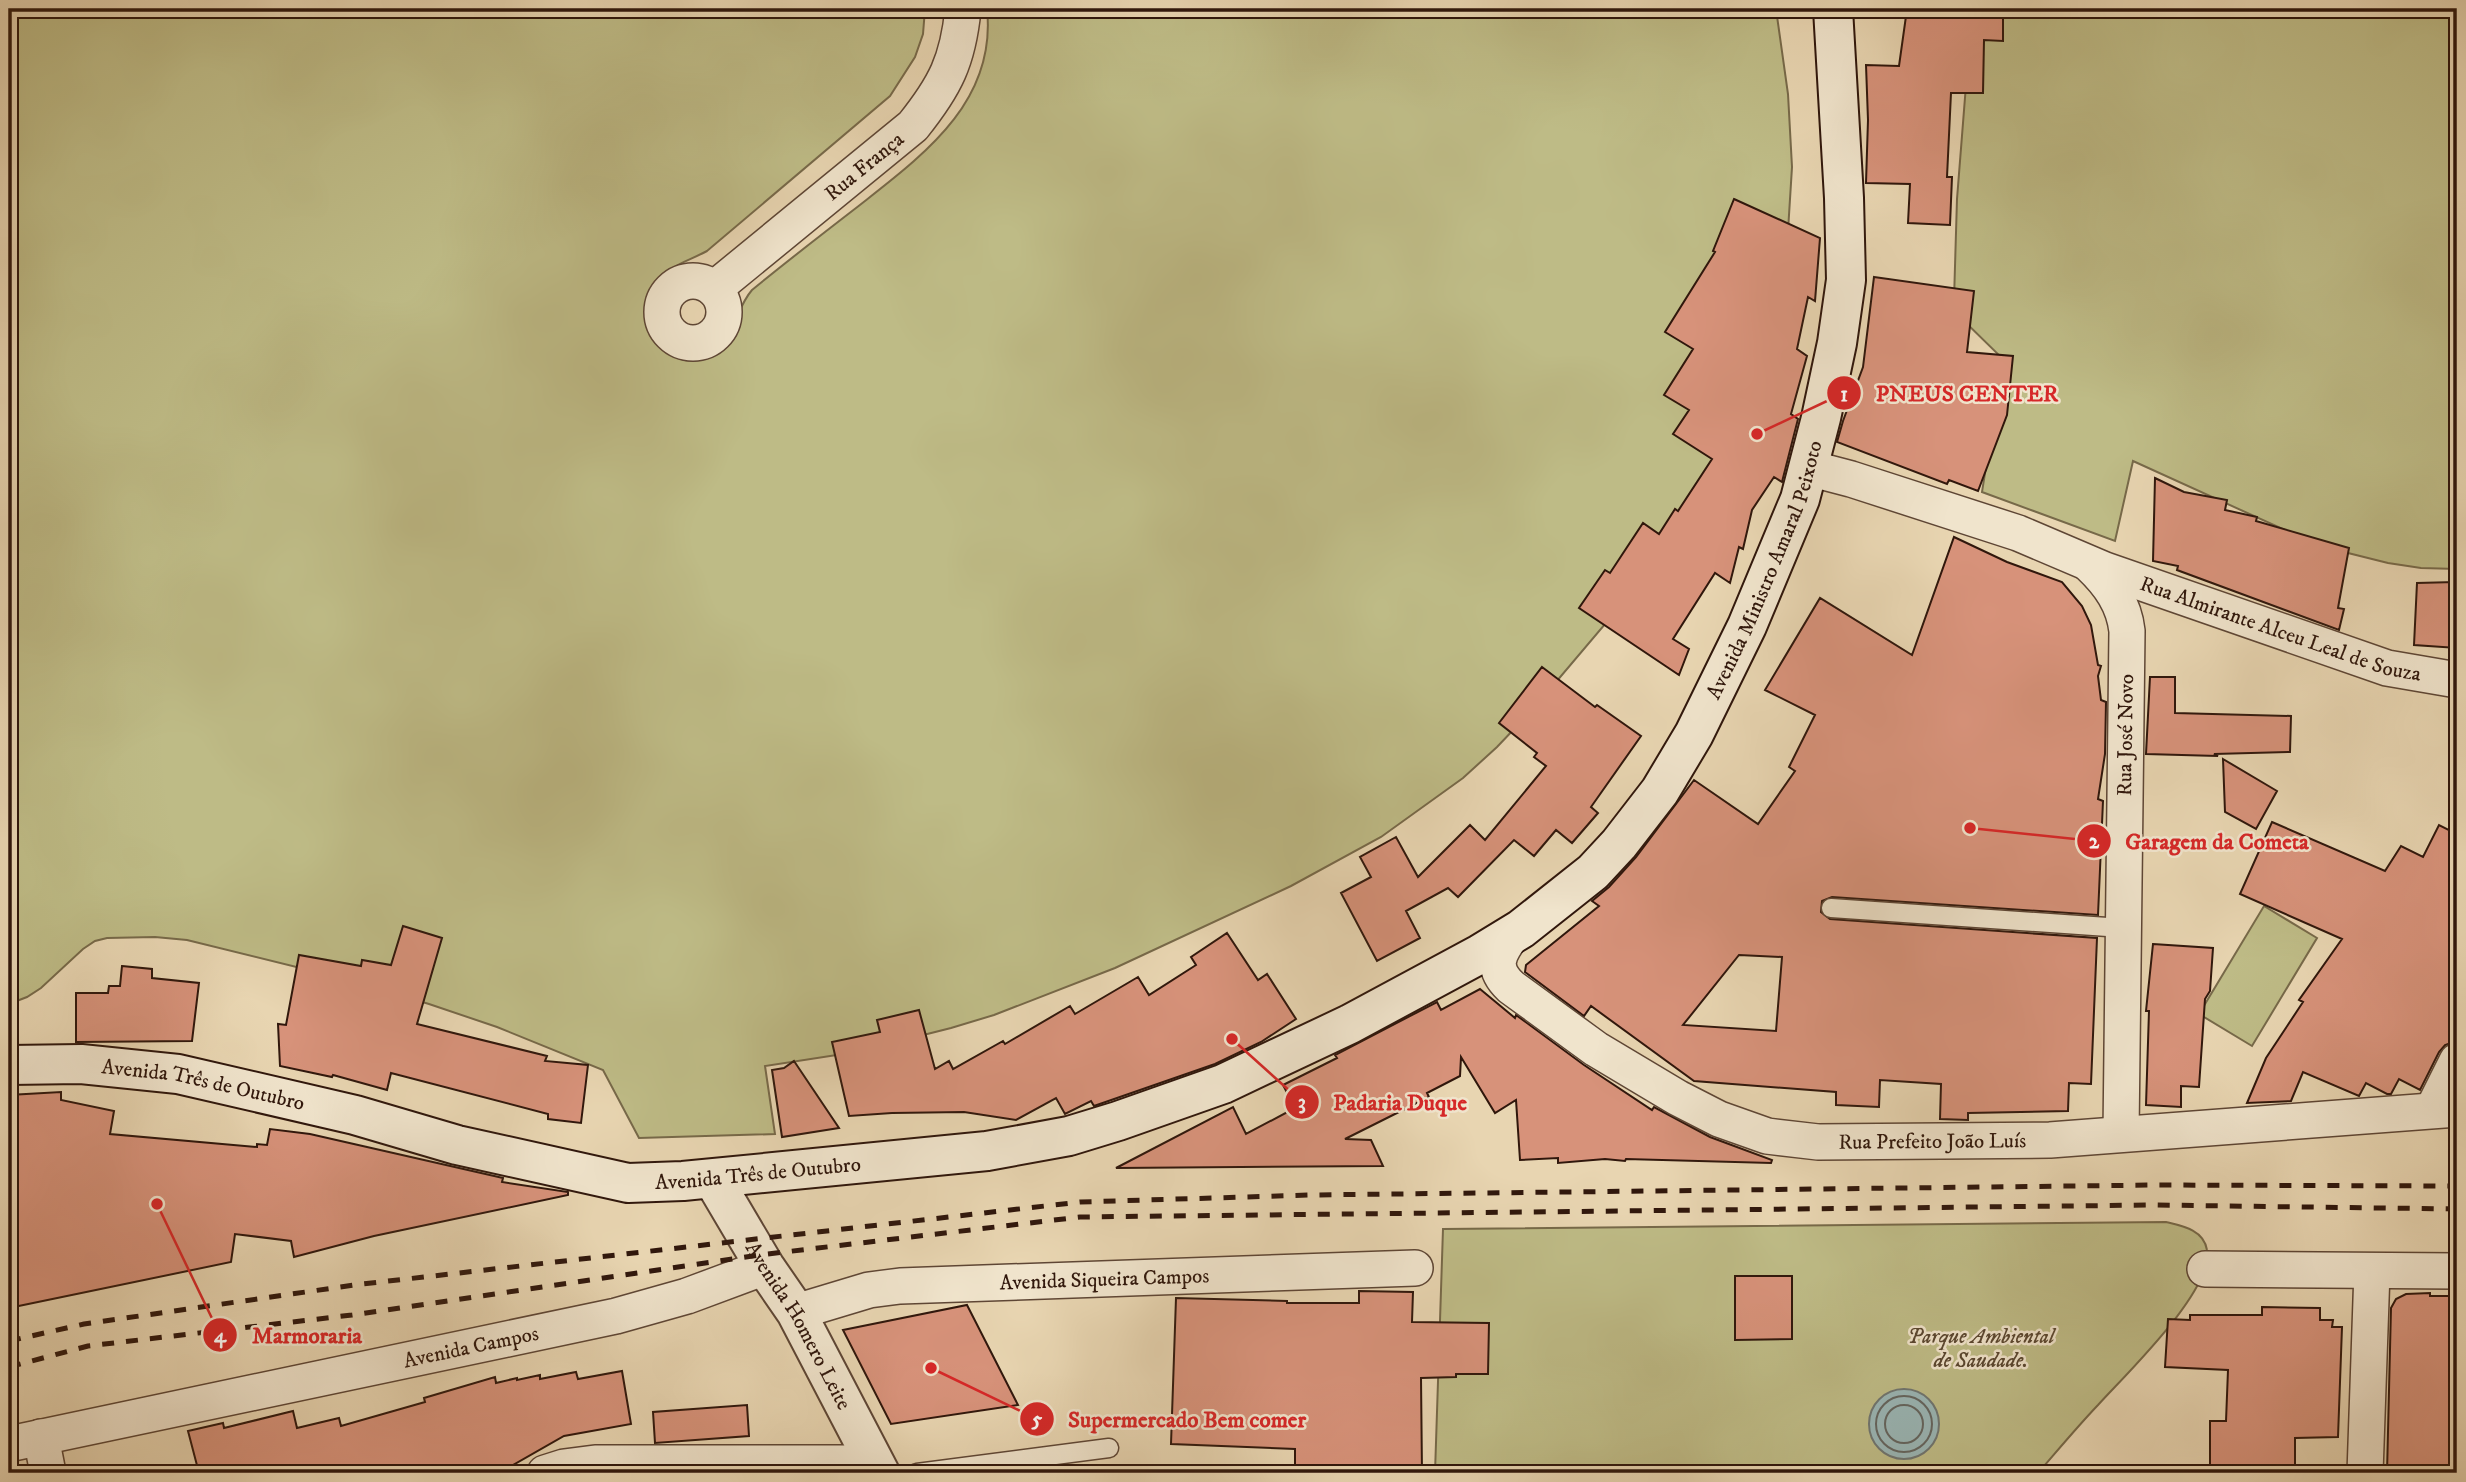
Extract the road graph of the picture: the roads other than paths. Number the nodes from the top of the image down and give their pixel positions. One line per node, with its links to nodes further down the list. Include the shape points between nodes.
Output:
1 (963, 9): 3 (street, Rua França, via 952,67 936,98 913,126)
2 (1833, 9): 4 (main road, Avenida Ministro Amaral Peixoto, via 1846,280)
3 (714, 289)
4 (1809, 468): 5 (street, Rua José Novo, via 1987,522); 9 (main road, Avenida Ministro Amaral Peixoto, via 1747,626 1660,791 1593,872)
5 (2095, 565): 6 (street, Rua Almirante Alceu Leal de Souza, via 2387,668); 8 (street, Rua José Novo, via 2114,593 2127,632)
6 (2457, 680)
7 (1831, 908): 8 (lane)
8 (2122, 928): 13 (street, Rua José Novo)
9 (1497, 955): 13 (street, Rua Prefeito João Luís, via 1555,1021 1596,1049 1678,1098 1767,1136 1888,1142 2050,1140); 14 (main road, Avenida Três de Outubro, via 1440,976 1223,1084 1069,1136 987,1151)
10 (2457, 1061): 12 (street)
11 (9, 1065): 14 (main road, Avenida Três de Outubro, via 81,1064 178,1074 628,1183)
12 (2445, 1109): 13 (street, Rua Prefeito João Luís)
13 (2121, 1134)
14 (713, 1179): 15 (main road, Avenida Homero Leite)
15 (765, 1266): 20 (main road, Avenida Homero Leite); 21 (street, Avenida Campos, via 688,1296 616,1316)
16 (1415, 1268): 20 (street, Avenida Siqueira Campos, via 900,1286 869,1290)
17 (2205, 1269): 19 (street)
18 (2457, 1271): 19 (street)
19 (2372, 1272): 27 (street)
20 (796, 1312): 23 (main road, Avenida Homero Leite)
21 (25, 1441): 24 (street)
22 (1109, 1448): 26 (lane)
23 (877, 1468): 25 (street, via 595,1463)
24 (48, 1473)
25 (545, 1473)
26 (917, 1473)
27 (2365, 1473)

